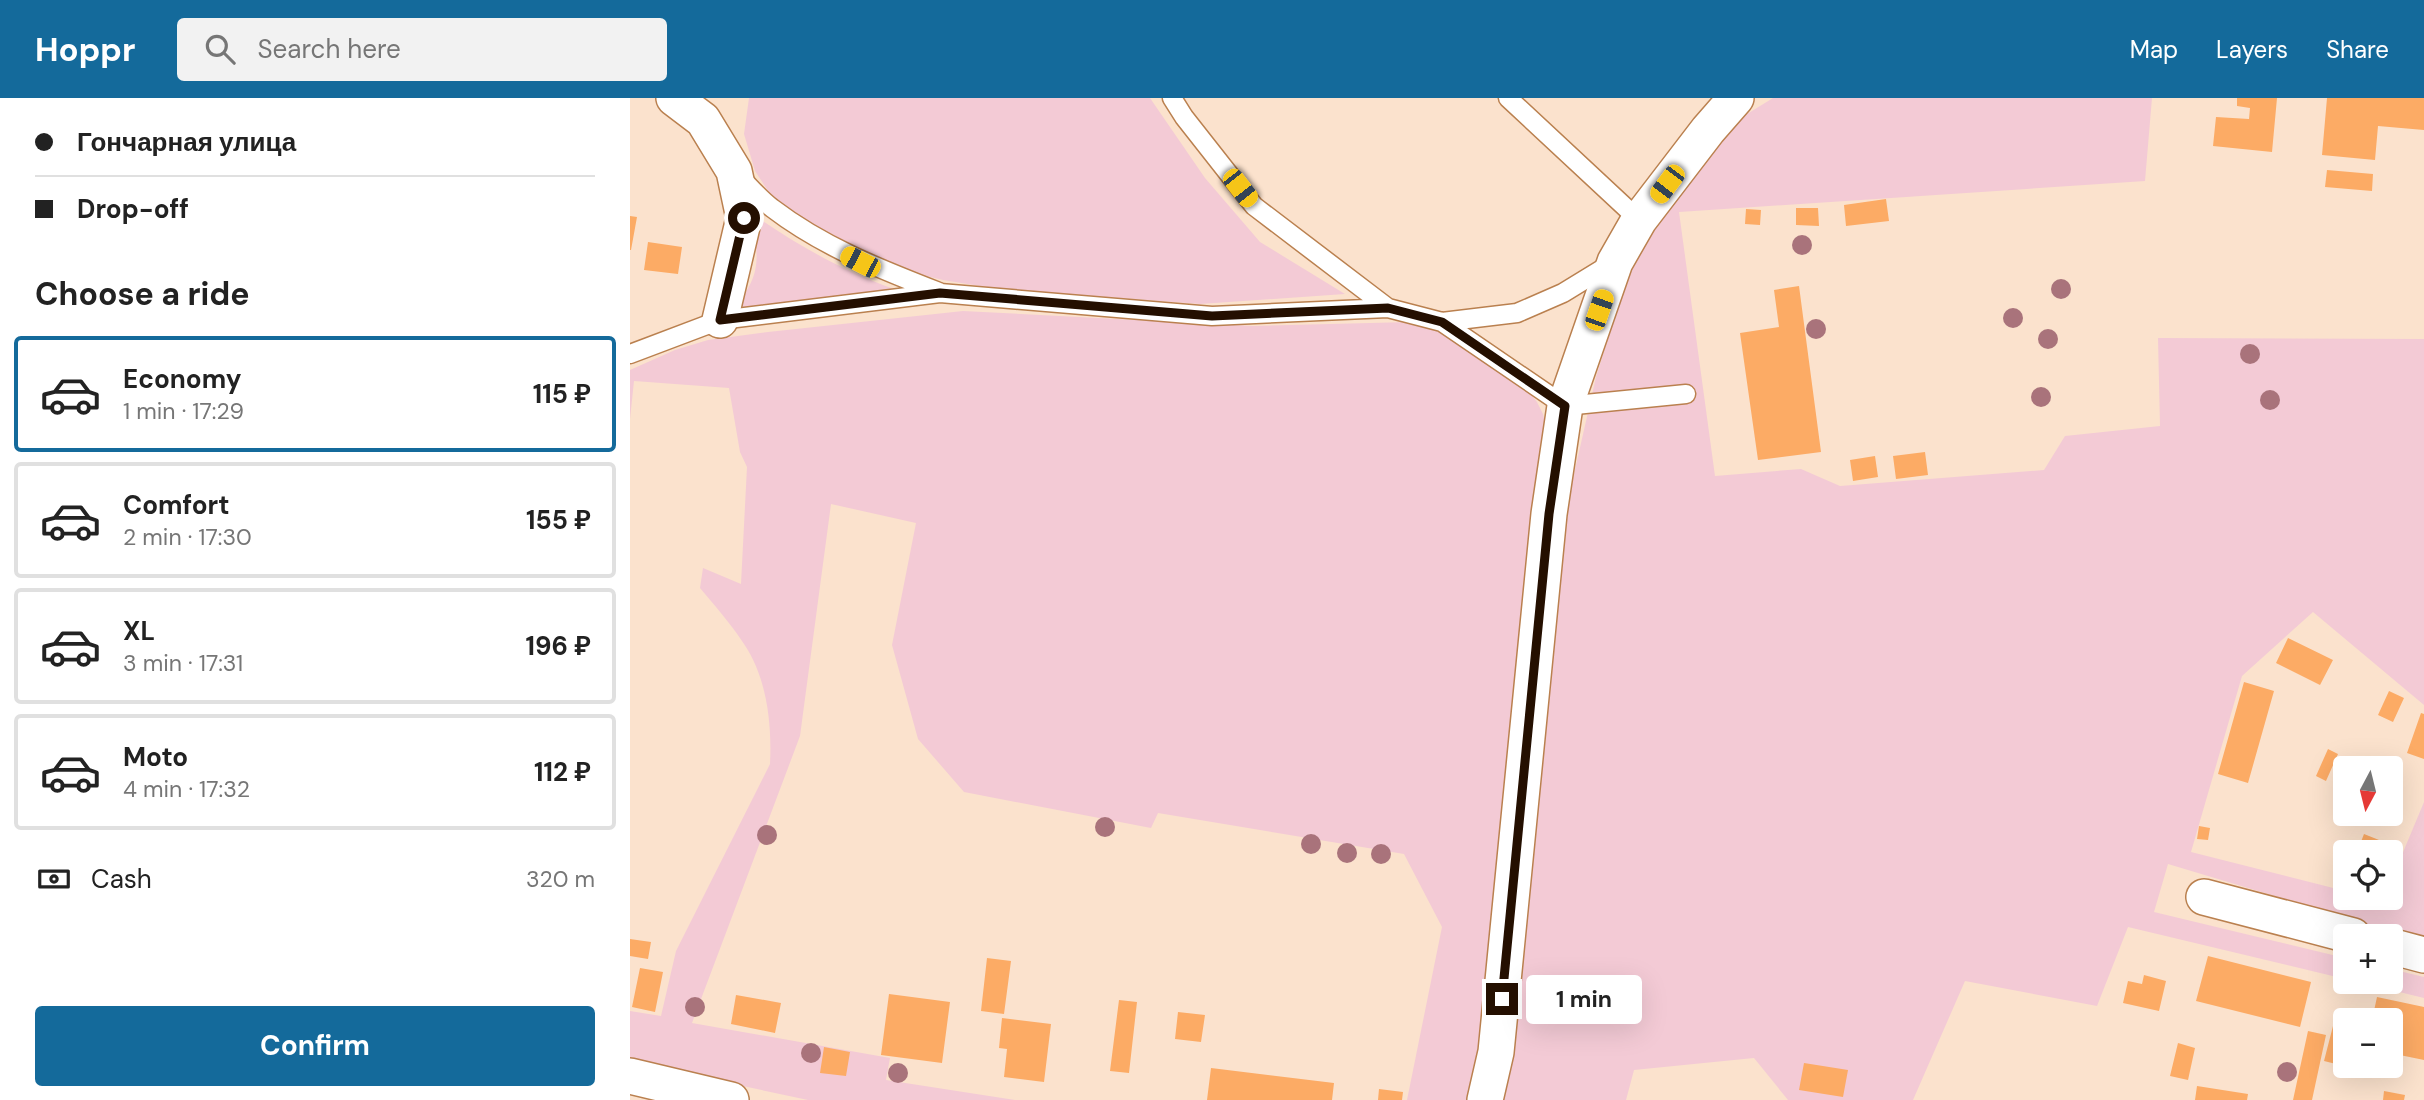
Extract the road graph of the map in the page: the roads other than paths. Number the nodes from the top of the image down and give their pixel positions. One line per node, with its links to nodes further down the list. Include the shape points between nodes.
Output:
1 (1172, 98): 9 (lane, via 1254,206)
2 (1508, 98): 6 (lane)
3 (1735, 98): 6 (street)
4 (689, 102): 5 (street)
5 (734, 171): 8 (lane, via 770,207 821,241 860,262); 10 (street, via 744,218)
6 (1639, 220): 7 (street)
7 (1615, 262): 11 (lane, via 1517,313); 14 (street)
8 (940, 293): 9 (lane, via 1212,316); 10 (lane)
9 (1388, 308): 11 (lane)
10 (720, 320): 12 (lane)
11 (1442, 322): 14 (lane)
12 (630, 354)
13 (1686, 394): 14 (lane)
14 (1565, 406): 21 (street, via 1549,514 1496,1052)
15 (2204, 897): 16 (street)
16 (2333, 931)
17 (2403, 949): 18 (street)
18 (2424, 955)
19 (630, 1076): 20 (street)
20 (731, 1100)
21 (1485, 1100)

